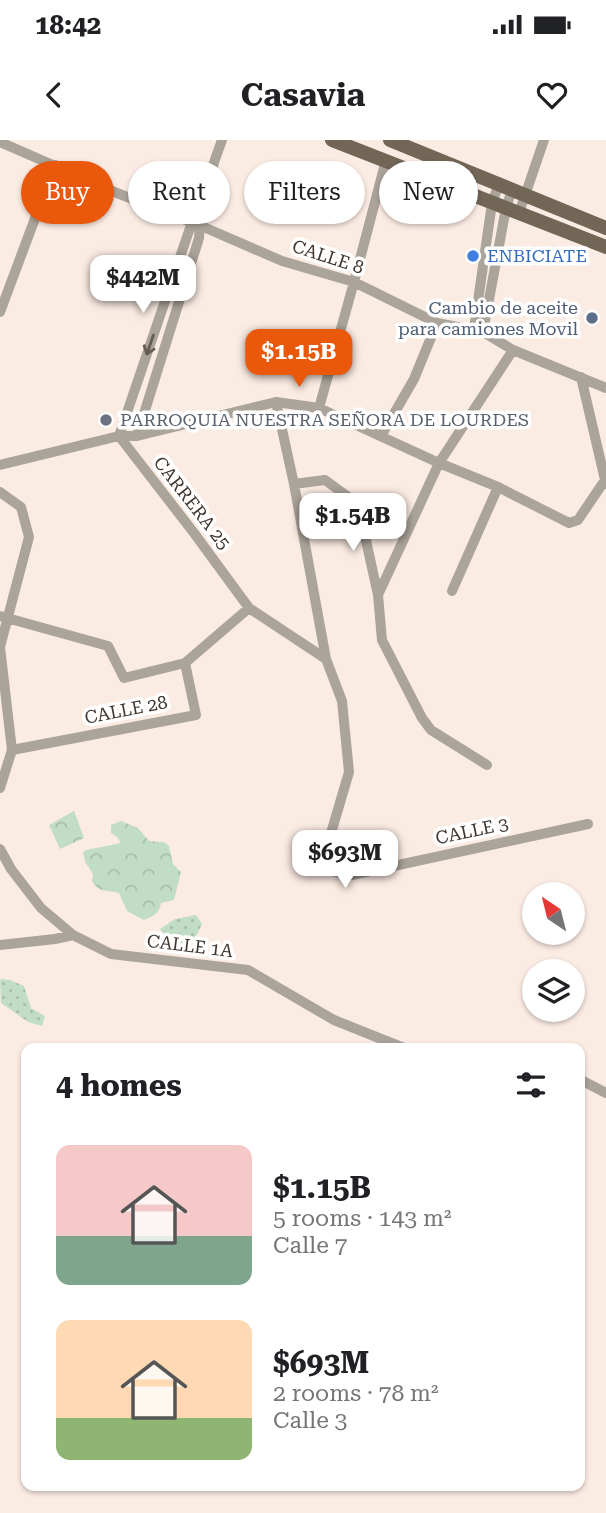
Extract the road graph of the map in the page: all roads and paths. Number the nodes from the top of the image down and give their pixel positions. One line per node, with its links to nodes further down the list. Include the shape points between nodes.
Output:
1 (222, 140): 8 (street)
2 (332, 140): 6 (main road)
3 (390, 140): 9 (main road)
4 (544, 140): 9 (street)
5 (0, 142): 7 (street, CALLE 8)
6 (386, 160): 10 (main road); 17 (street)
7 (45, 161)
8 (214, 161)
9 (512, 190): 10 (street); 10 (street); 15 (main road)
10 (506, 208): 16 (main road); 20 (street)
11 (33, 224): 18 (street)
12 (196, 224): 26 (street, one-way to 26)
13 (197, 224): 27 (street, via 199,238)
14 (205, 224): 17 (street, CALLE 8, via 282,261)
15 (606, 228)
16 (606, 247)
17 (354, 282): 19 (street, CALLE 8); 25 (street)
18 (0, 312)
19 (437, 323): 20 (street, CALLE 8); 28 (street, via 414,379)
20 (479, 331): 21 (street, CALLE 8)
21 (513, 349): 22 (street, CALLE 8); 29 (street)
22 (581, 377): 23 (street, CALLE 8); 31 (street)
23 (606, 388)
24 (276, 402): 25 (street); 27 (street); 32 (street, CALLE 3)
25 (318, 408): 28 (street)
26 (119, 436): 27 (street); 30 (street); 37 (street, CARRERA 25)
27 (137, 436)
28 (381, 436): 29 (street)
29 (439, 463): 33 (street); 36 (street)
30 (0, 465)
31 (606, 482): 33 (street, via 578,520 569,523)
32 (294, 484): 36 (street, via 325,480 358,504); 39 (street, CALLE 3)
33 (498, 488): 35 (street)
34 (0, 492): 38 (street, via 21,507 29,537)
35 (452, 591)
36 (378, 595): 42 (street, via 383,640 422,718 431,730)
37 (249, 608): 39 (street, CARRERA 25); 40 (street)
38 (4, 617): 40 (street, via 108,646 124,678); 41 (street, via 0,647)
39 (326, 659): 44 (street, CALLE 3, via 342,701 349,772 324,857 333,871 352,875)
40 (185, 663): 41 (street, CALLE 28, via 196,715)
41 (12, 750): 43 (street)
42 (486, 765)
43 (0, 788)
44 (589, 824)
45 (0, 849): 46 (street, CALLE 1A, via 41,908)
46 (73, 935): 47 (street); 48 (street, CALLE 1A, via 111,954 248,970 334,1020)
47 (0, 946)
48 (392, 1043)
49 (585, 1082): 50 (street)
50 (606, 1093)

